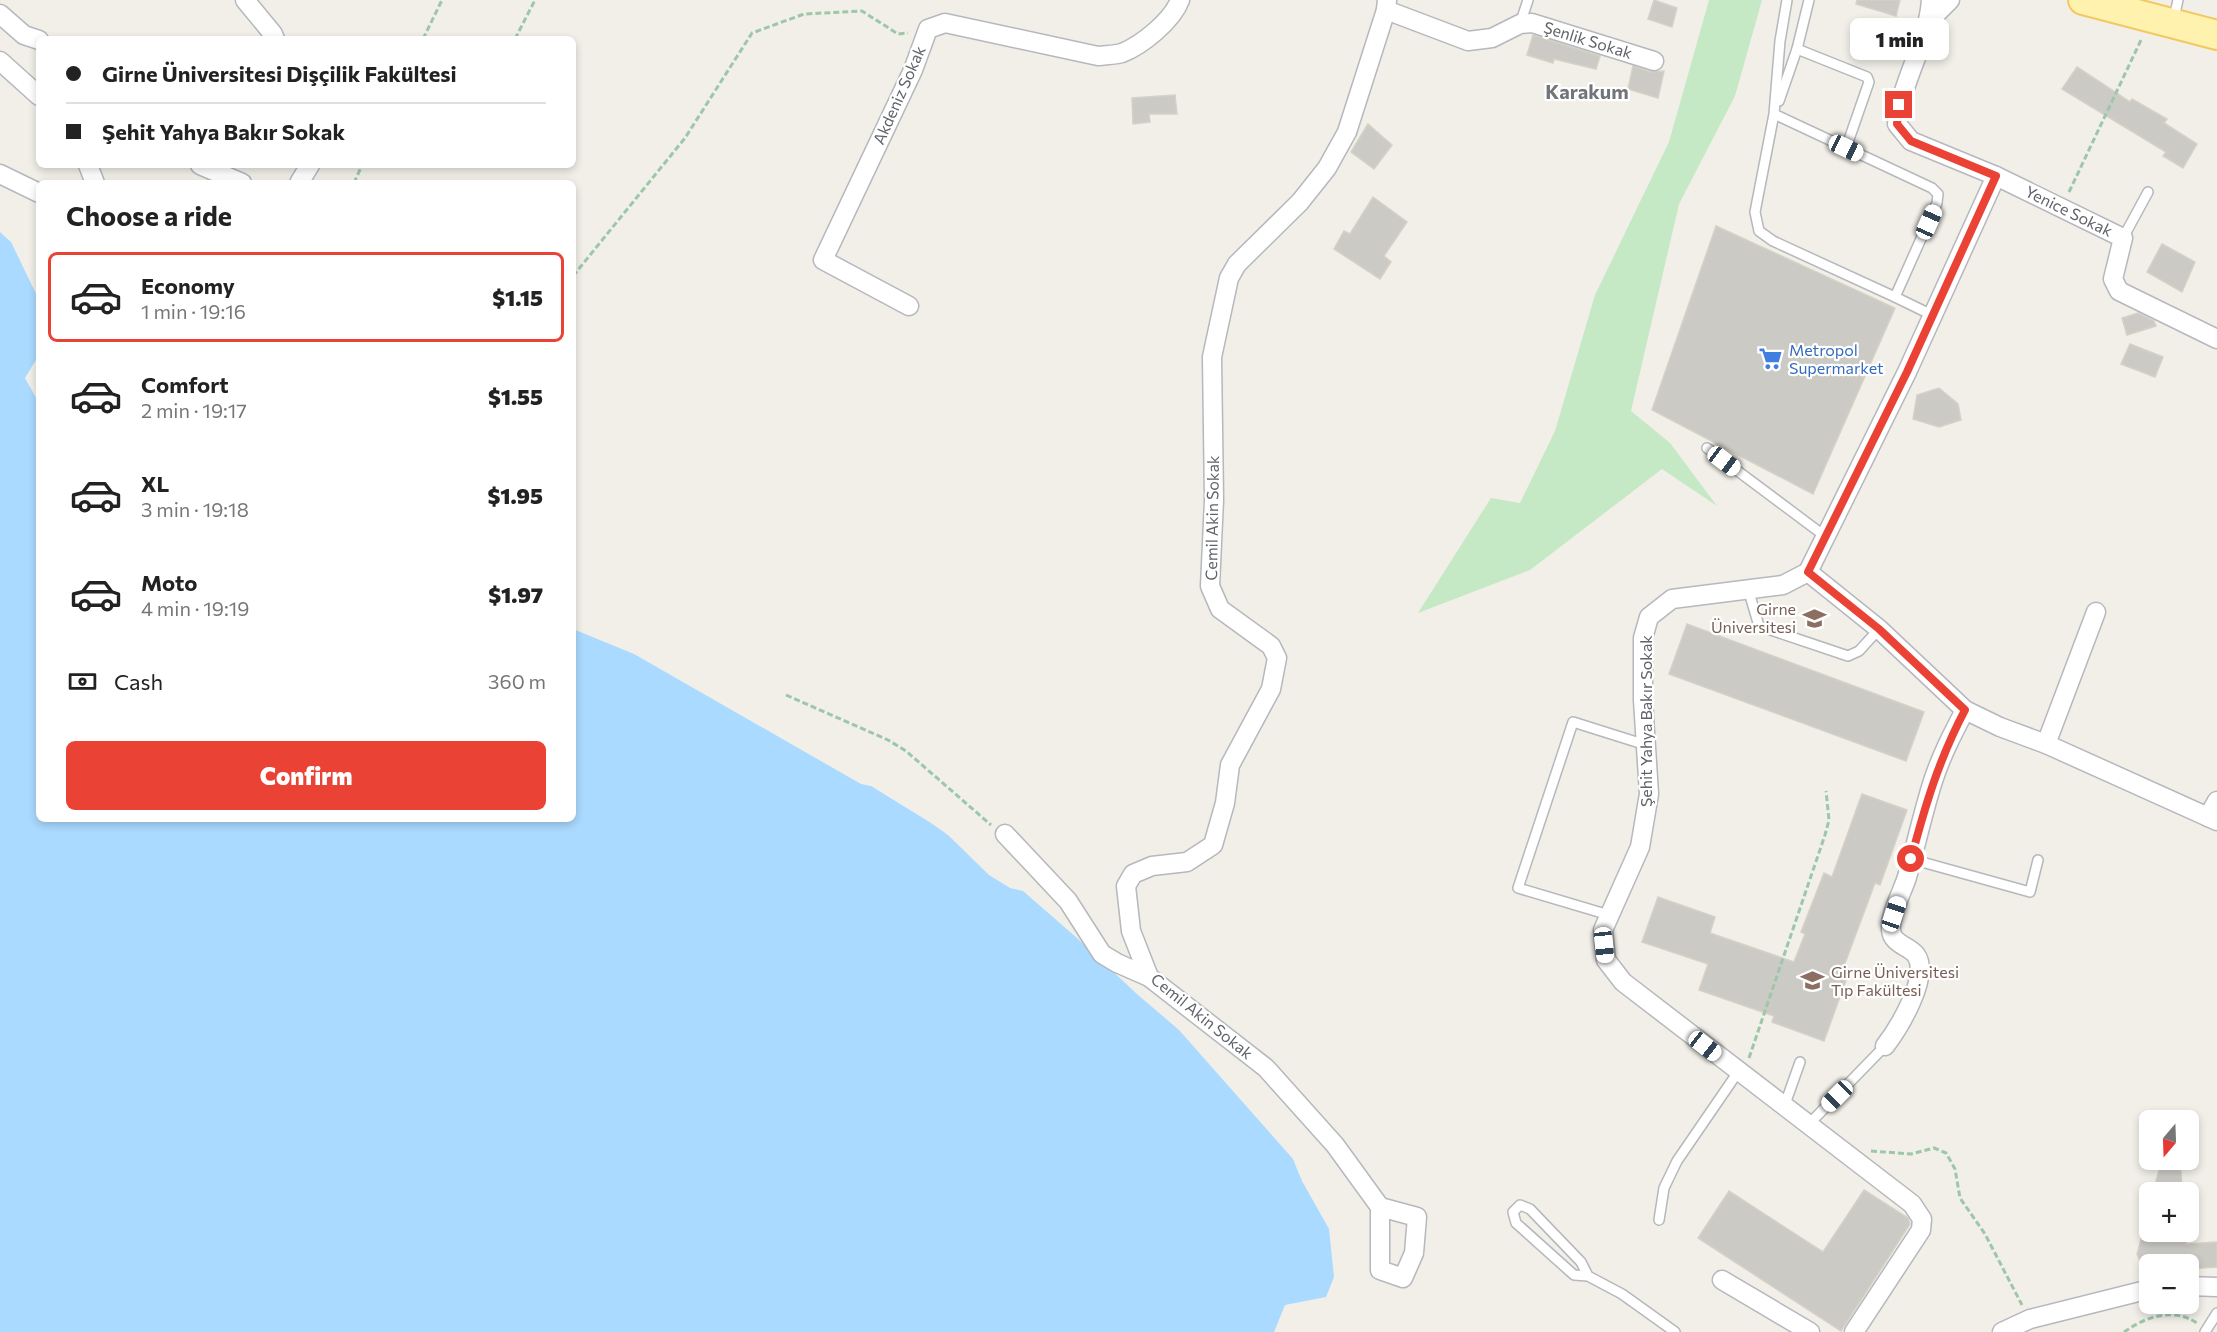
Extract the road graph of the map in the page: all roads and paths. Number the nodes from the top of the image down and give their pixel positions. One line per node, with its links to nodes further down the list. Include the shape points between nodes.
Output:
1 (245, 0): 18 (street)
2 (442, 0): 19 (path)
3 (535, 0): 20 (path)
4 (1180, 0): 16 (street, Akdeniz Sokak, via 1157,30 1121,53 1098,56 945,23)
5 (1528, 0): 15 (lane)
6 (1787, 0): 26 (lane)
7 (1809, 0): 22 (lane)
8 (1931, 0): 14 (street)
9 (1950, 0): 14 (street)
10 (2089, 1): 13 (main road)
11 (1386, 5): 15 (street, Şenlik Sokak, via 1468,41 1492,38); 57 (street, Cemil Akin Sokak, via 1347,132 1327,168 1300,202 1237,264 1230,278 1212,357 1214,500 1210,586 1220,609 1272,646 1277,658 1271,689 1230,765 1226,804 1213,845 1187,862 1152,866 1133,874 1126,886 1131,931)
12 (0, 14): 21 (street, via 24,35)
13 (2167, 14): 17 (main road); 34 (path)
14 (1930, 20): 30 (street, via 1899,105 1897,124 1911,141)
15 (1520, 24): 24 (street, Şenlik Sokak, via 1532,23)
16 (928, 29): 36 (path, via 898,34 862,11 804,14 752,33 685,138); 38 (street, Akdeniz Sokak, via 913,70 823,260)
17 (2217, 35)
18 (274, 36)
19 (424, 36)
20 (517, 36)
21 (36, 39)
22 (1797, 49): 26 (lane); 27 (lane, via 1867,77 1869,82)
23 (0, 61): 25 (street)
24 (1654, 61)
25 (36, 93)
26 (1774, 114): 27 (lane); 37 (lane, via 1755,212 1760,231 1773,241)
27 (1846, 148): 37 (lane, via 1938,194)
28 (207, 168): 31 (street)
29 (0, 174): 32 (street)
30 (1996, 176): 34 (street, Yenice Sokak); 39 (street)
31 (235, 180)
32 (36, 192)
33 (2148, 192): 35 (lane)
34 (2062, 208): 35 (street, Yenice Sokak)
35 (2124, 238): 40 (street, Yenice Sokak, via 2113,279 2119,291)
36 (576, 272)
37 (1895, 297): 39 (lane)
38 (909, 306)
39 (1932, 315): 42 (street)
40 (2217, 339)
41 (1707, 448): 42 (lane)
42 (1826, 537): 43 (street)
43 (1808, 572): 44 (street, Şehit Yahya Bakır Sokak, via 1783,585); 46 (street)
44 (1748, 589): 46 (lane, via 1759,626 1848,656 1859,651); 50 (street, Şehit Yahya Bakır Sokak, via 1672,599 1649,616 1643,638)
45 (2097, 612): 49 (street)
46 (1879, 629): 48 (street)
47 (786, 695): 53 (path, via 906,751)
48 (1965, 710): 49 (street); 54 (street, via 1934,779)
49 (2046, 744): 52 (street)
50 (1646, 745): 56 (street, Şehit Yahya Bakır Sokak, via 1649,794 1640,847); 56 (lane, via 1573,722 1518,888)
51 (1826, 791): 60 (path, via 1829,820 1825,835)
52 (2214, 813)
53 (1005, 834): 57 (street, via 1068,901 1102,954)
54 (1911, 859): 55 (lane, via 2030,892); 58 (street, via 1891,930 1894,938 1916,956 1920,972 1902,1020)
55 (2038, 860)
56 (1609, 915): 60 (street, Şehit Yahya Bakır Sokak, via 1603,930 1606,960 1623,982)
57 (1149, 977): 64 (street, Cemil Akin Sokak, via 1266,1068 1335,1145)
58 (1885, 1046): 62 (lane)
59 (1800, 1062): 61 (lane)
60 (1741, 1074): 61 (street, Şehit Yahya Bakır Sokak); 65 (lane, via 1677,1161 1664,1188)
61 (1784, 1107): 62 (street, Şehit Yahya Bakır Sokak)
62 (1808, 1125): 63 (street, Şehit Yahya Bakır Sokak)
63 (1838, 1148): 72 (path, via 1911,1154 1934,1148 1946,1153 1955,1169 1960,1198 1985,1234); 76 (street, Şehit Yahya Bakır Sokak, via 1912,1204 1922,1219 1921,1230)
64 (1380, 1207)
65 (1659, 1220)
66 (1588, 1276): 66 (lane, via 1574,1275 1516,1222 1513,1212 1520,1205 1530,1209 1581,1262); 74 (lane, via 1622,1294)
67 (1722, 1280): 75 (street)
68 (2199, 1287): 69 (street)
69 (2217, 1287)
70 (2139, 1291): 72 (street)
71 (2217, 1313): 73 (lane)
72 (2025, 1326): 77 (street)
73 (2206, 1330): 78 (path, via 2193,1320 2169,1314 2145,1318)
74 (1675, 1332)
75 (1810, 1332)
76 (1854, 1332)
77 (2002, 1332)
78 (2124, 1332)

